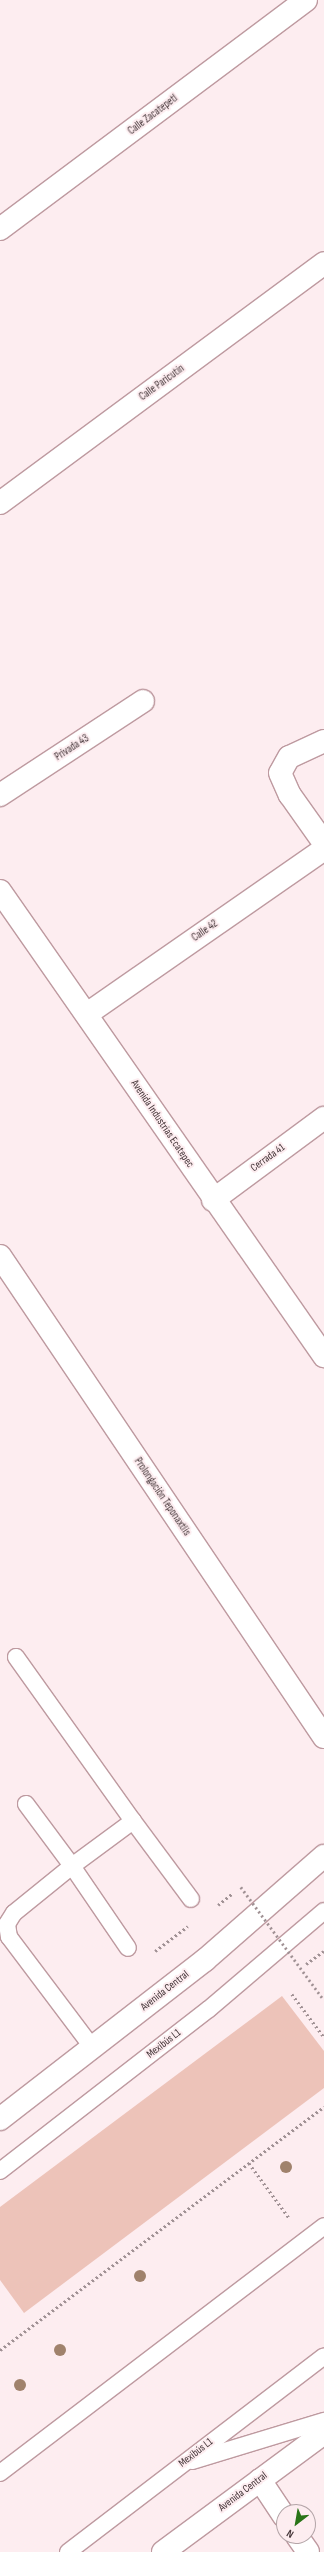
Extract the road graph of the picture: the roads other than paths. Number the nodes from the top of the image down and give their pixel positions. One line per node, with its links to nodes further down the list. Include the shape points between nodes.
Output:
1 (306, 0): 2 (main road, Calle Zacatepetl)
2 (0, 229)
3 (324, 263): 4 (main road, Calle Paricutín)
4 (0, 503)
5 (143, 701): 7 (main road, Privada 43)
6 (324, 741): 8 (main road, via 289,757 280,773 290,795)
7 (0, 795)
8 (324, 843)
9 (324, 849): 11 (main road, Calle 42)
10 (0, 892): 11 (main road, Avenida Industrias Ecatepec)
11 (87, 1014): 13 (main road, Avenida Industrias Ecatepec)
12 (324, 1118): 13 (main road, Cerrada 41)
13 (213, 1200): 15 (main road, Avenida Industrias Ecatepec)
14 (0, 1256): 17 (main road, Prolongación Teponaxtlis)
15 (324, 1356)
16 (16, 1657): 19 (lane)
17 (324, 1737)
18 (26, 1804): 21 (lane)
19 (133, 1821): 21 (lane); 22 (lane)
20 (324, 1856): 25 (main road, Avenida Central, via 205,1960)
21 (72, 1866): 24 (lane); 25 (lane, via 14,1913 7,1924 7,1930 9,1937)
22 (191, 1899)
23 (324, 1911): 27 (lane, Mexibús L1, via 209,2009)
24 (128, 1948)
25 (92, 2047): 26 (main road, Avenida Central)
26 (0, 2119)
27 (0, 2170)
28 (324, 2226): 33 (lane)
29 (324, 2356): 32 (lane, Mexibús L1)
30 (324, 2422): 32 (lane)
31 (324, 2433): 34 (main road, Avenida Central)
32 (183, 2463): 36 (lane, Mexibús L1)
33 (0, 2473)
34 (260, 2480): 35 (main road); 37 (main road, Avenida Central)
35 (276, 2504)
36 (68, 2552)
37 (163, 2552)

